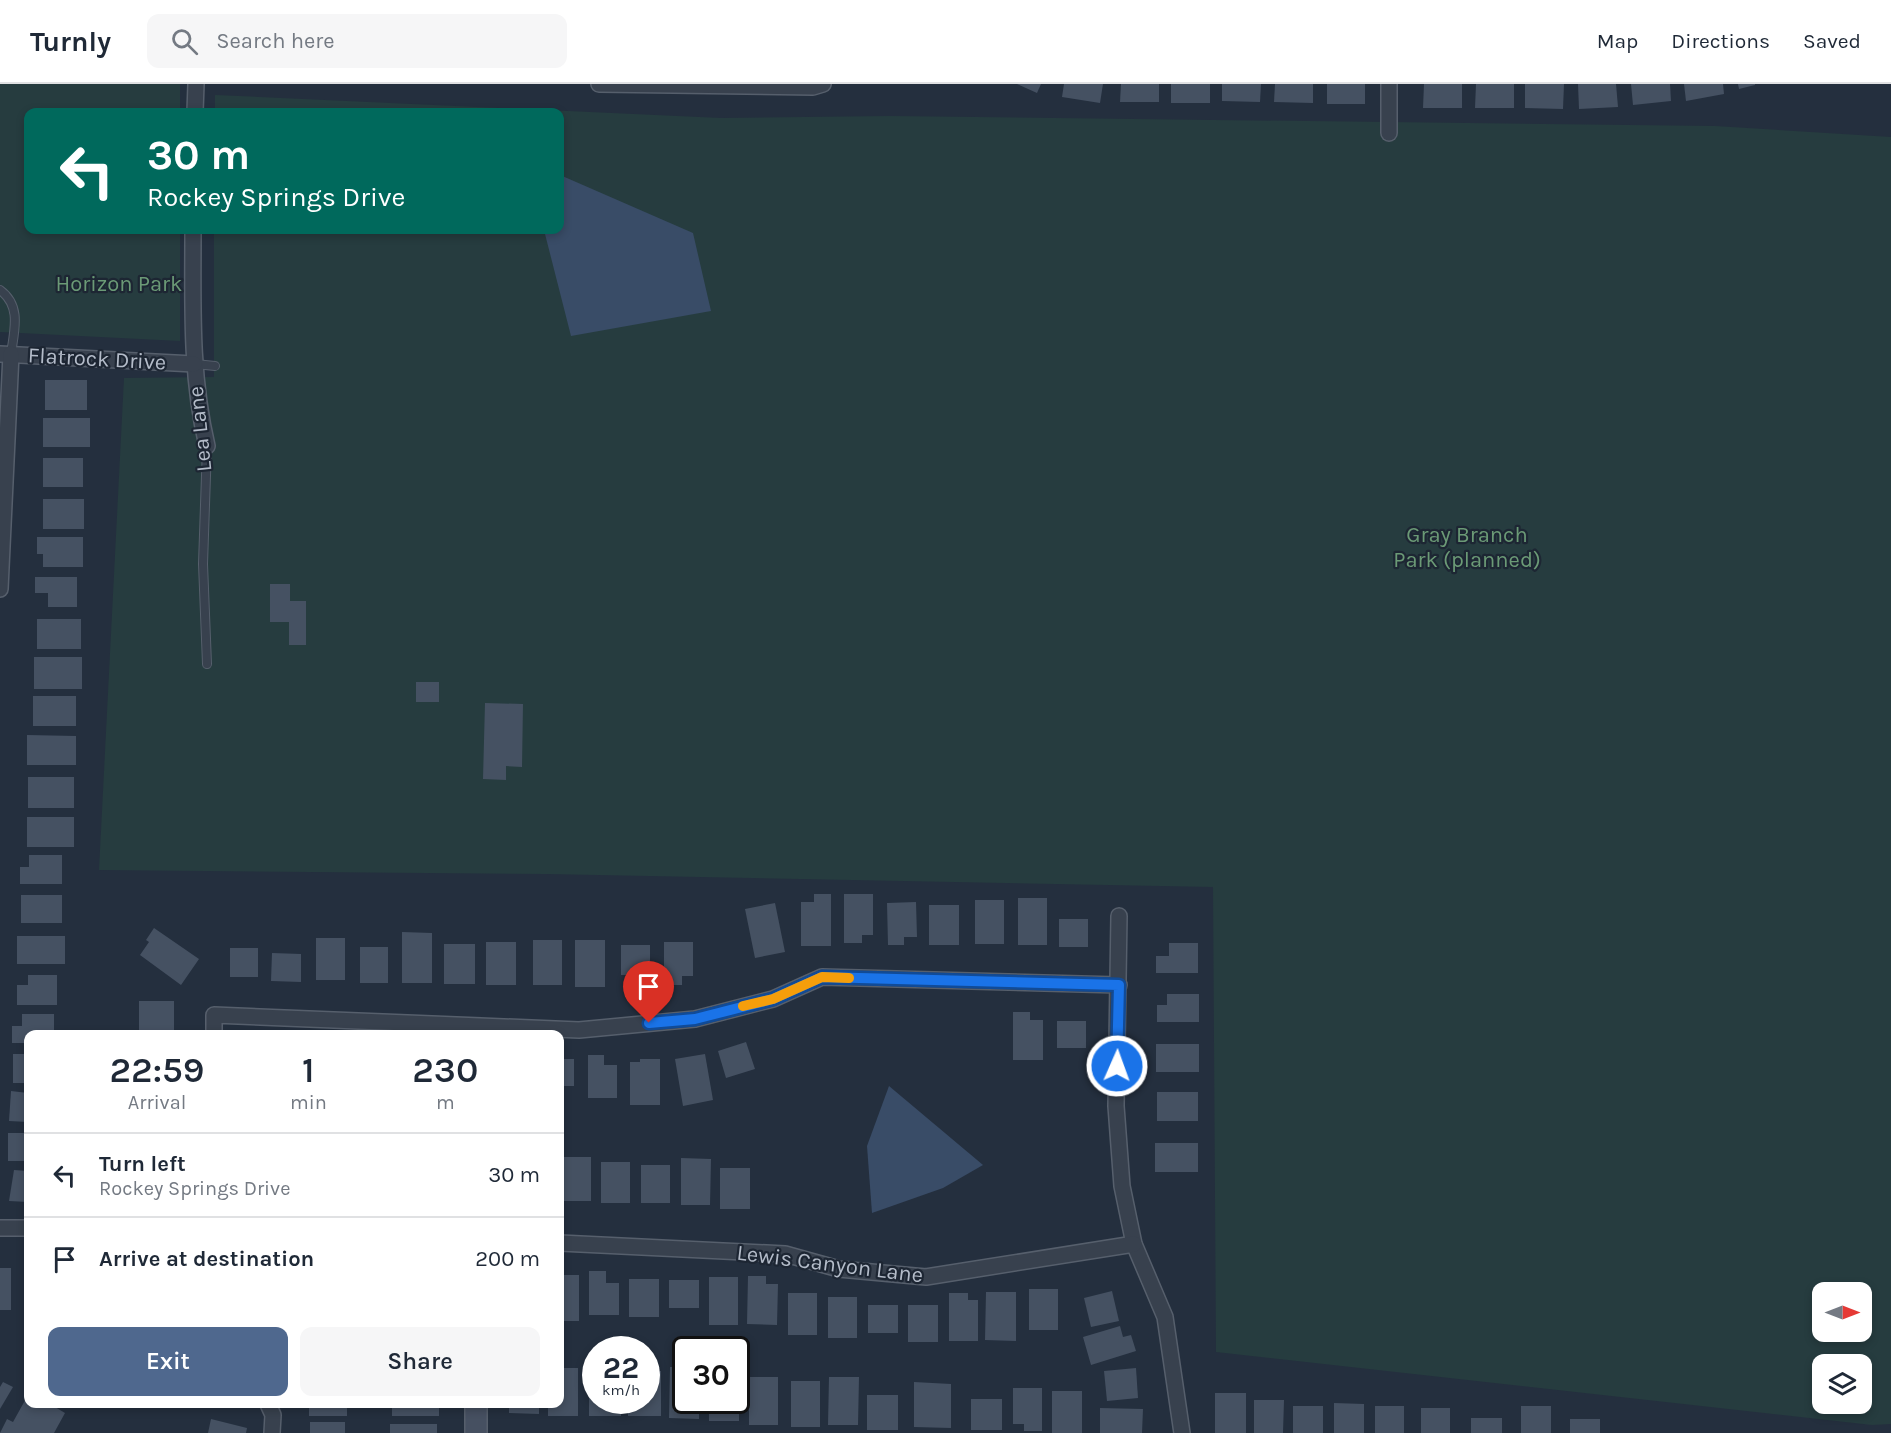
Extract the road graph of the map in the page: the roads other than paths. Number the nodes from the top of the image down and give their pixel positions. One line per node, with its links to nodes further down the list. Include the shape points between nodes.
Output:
1 (196, 84): 6 (street)
2 (599, 84): 5 (street)
3 (823, 84): 5 (street)
4 (1389, 84): 7 (street)
5 (738, 86)
6 (195, 108)
7 (1389, 133)
8 (193, 234): 11 (street, Lea Lane)
9 (0, 290): 10 (lane, via 14,307 15,317)
10 (5, 354): 11 (street, Flatrock Drive); 14 (street)
11 (194, 364): 12 (lane); 13 (street, Lea Lane)
12 (215, 366)
13 (207, 446): 15 (lane, Lea Lane)
14 (0, 589)
15 (207, 664)
16 (1119, 916): 17 (street)
17 (1119, 985): 18 (street, via 822,977 773,999 695,1019 579,1029 214,1015); 22 (street, via 1116,1106 1122,1186)
18 (213, 1030)
19 (0, 1228): 20 (street)
20 (24, 1228)
21 (564, 1243): 22 (street, Lewis Canyon Lane, via 785,1254 839,1269 926,1277)
22 (1134, 1244): 27 (street, via 1165,1317)
23 (270, 1408): 25 (street)
24 (477, 1408): 26 (street)
25 (272, 1433)
26 (476, 1433)
27 (1182, 1433)

